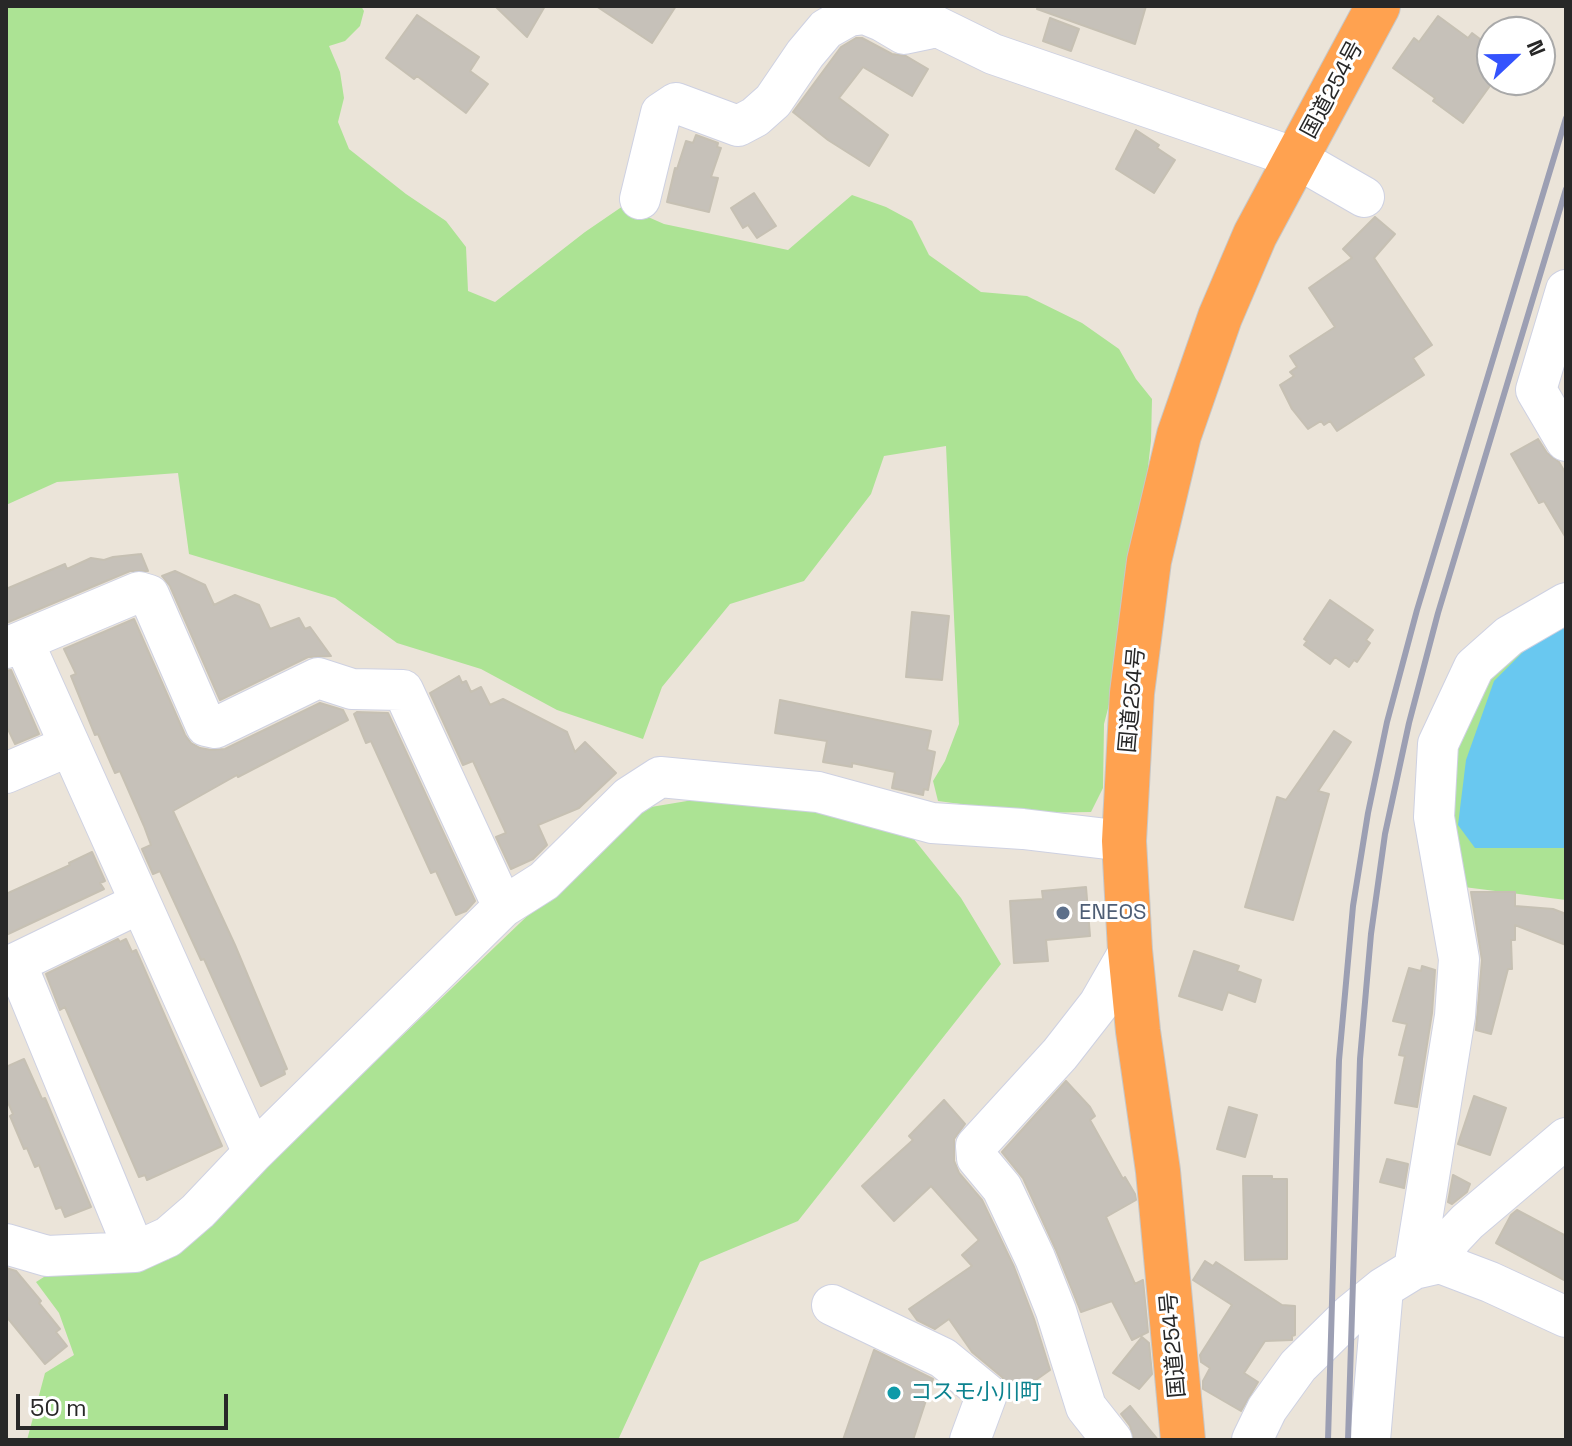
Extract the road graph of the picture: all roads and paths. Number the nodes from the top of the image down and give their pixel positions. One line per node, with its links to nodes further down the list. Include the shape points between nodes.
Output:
1 (902, 6): 3 (street)
2 (1378, 6): 4 (highway, 国道254号)
3 (936, 26): 4 (street, via 993,54); 6 (street, via 904,34 865,14 849,16 826,29 773,101 738,126 676,103 661,113)
4 (1296, 158): 5 (street); 13 (highway, 国道254号, via 1220,317 1179,435 1149,561 1132,693)
5 (1364, 197)
6 (640, 199)
7 (1566, 290): 8 (street, via 1536,390)
8 (1566, 441)
9 (1566, 603): 21 (street, via 1509,636 1474,667 1438,744 1434,817 1459,959 1455,1016)
10 (15, 644): 11 (street); 15 (street, via 139,592 149,595 206,726 215,728 318,678 352,689 403,690)
11 (69, 746): 12 (street); 14 (street)
12 (6, 773)
13 (1124, 841): 15 (street, via 932,823 818,792 660,777 629,797 544,881); 16 (highway, 国道254号)
14 (140, 903): 18 (street); 20 (street, via 16,963)
15 (503, 907): 18 (street)
16 (1130, 950): 25 (street, via 1099,1004 1060,1054 976,1146 977,1158 1002,1188 1035,1258 1086,1407); 26 (highway, 国道254号, via 1158,1171)
17 (1566, 1138): 21 (street)
18 (253, 1153): 20 (street, via 168,1237)
19 (6, 1244): 20 (street, via 47,1256)
20 (135, 1252)
21 (1412, 1273): 23 (street, via 1490,1282); 27 (street, via 1351,1314 1298,1366); 28 (street)
22 (832, 1305): 24 (street, via 943,1358 987,1394)
23 (1566, 1317)
24 (970, 1440)
25 (1112, 1440)
26 (1183, 1440)
27 (1252, 1440)
28 (1370, 1440)

